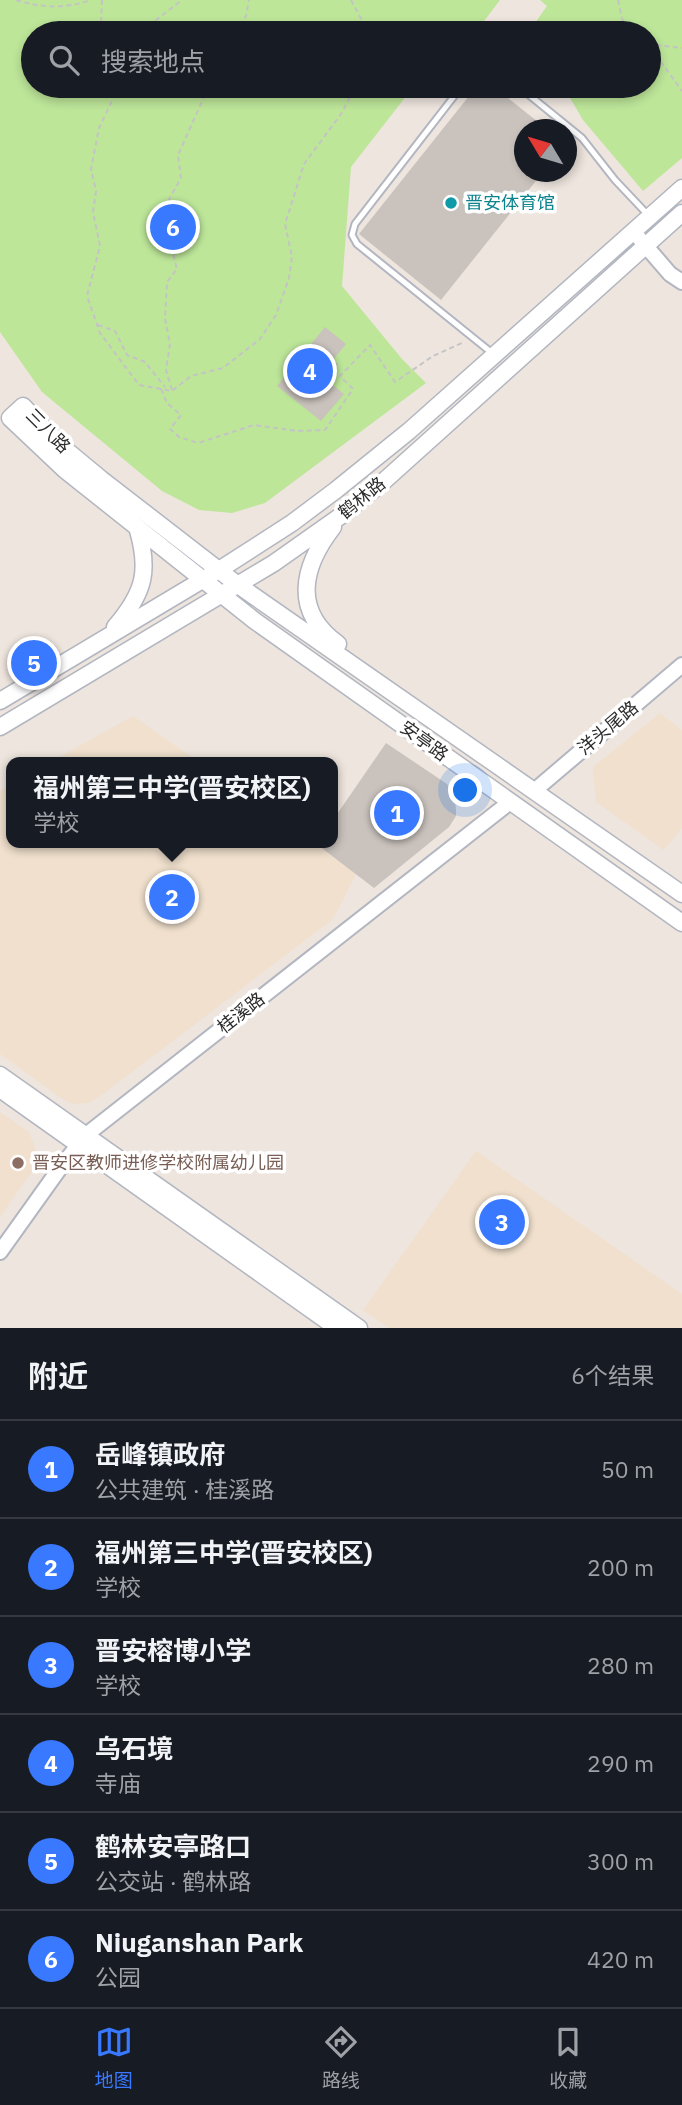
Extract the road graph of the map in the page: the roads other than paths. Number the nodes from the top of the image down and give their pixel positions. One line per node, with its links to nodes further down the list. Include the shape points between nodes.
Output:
1 (453, 98): 9 (lane, via 355,224 352,235 357,244)
2 (533, 98): 5 (lane, via 582,138)
3 (682, 188): 5 (main road, 鹤林路)
4 (682, 213): 7 (main road, 鹤林路)
5 (649, 217): 6 (main road, 鹤林路)
6 (633, 231): 7 (street); 9 (main road, 鹤林路)
7 (646, 246): 8 (street); 10 (main road, 鹤林路)
8 (682, 282)
9 (495, 355): 12 (main road, 鹤林路, via 336,490)
10 (342, 515): 14 (main road, 鹤林路); 19 (main road, via 308,568 310,607 325,635 400,689)
11 (137, 527): 12 (main road, 三八路, via 65,470 10,418 23,406 60,445); 13 (main road, 三八路); 16 (main road, via 145,559 141,587)
12 (219, 569): 13 (main road, 鹤林路); 14 (main road, 安亭路)
13 (203, 579): 15 (main road, 安亭路); 16 (main road, 鹤林路)
14 (238, 584): 15 (main road, 鹤林路); 19 (main road, 安亭路)
15 (221, 594): 20 (main road, 鹤林路); 22 (main road, 安亭路)
16 (104, 638): 18 (main road, 鹤林路)
17 (682, 665): 21 (street, 洋头尾路)
18 (0, 701)
19 (412, 706): 21 (main road, 安亭路)
20 (0, 727)
21 (534, 791): 23 (main road, 安亭路)
22 (510, 802): 24 (main road, 安亭路); 27 (street, 桂溪路)
23 (682, 894)
24 (682, 923)
25 (0, 1075): 27 (main road)
26 (0, 1089): 27 (main road)
27 (82, 1140): 28 (street, 桂溪路); 29 (main road); 30 (main road)
28 (0, 1252)
29 (337, 1328)
30 (359, 1328)

